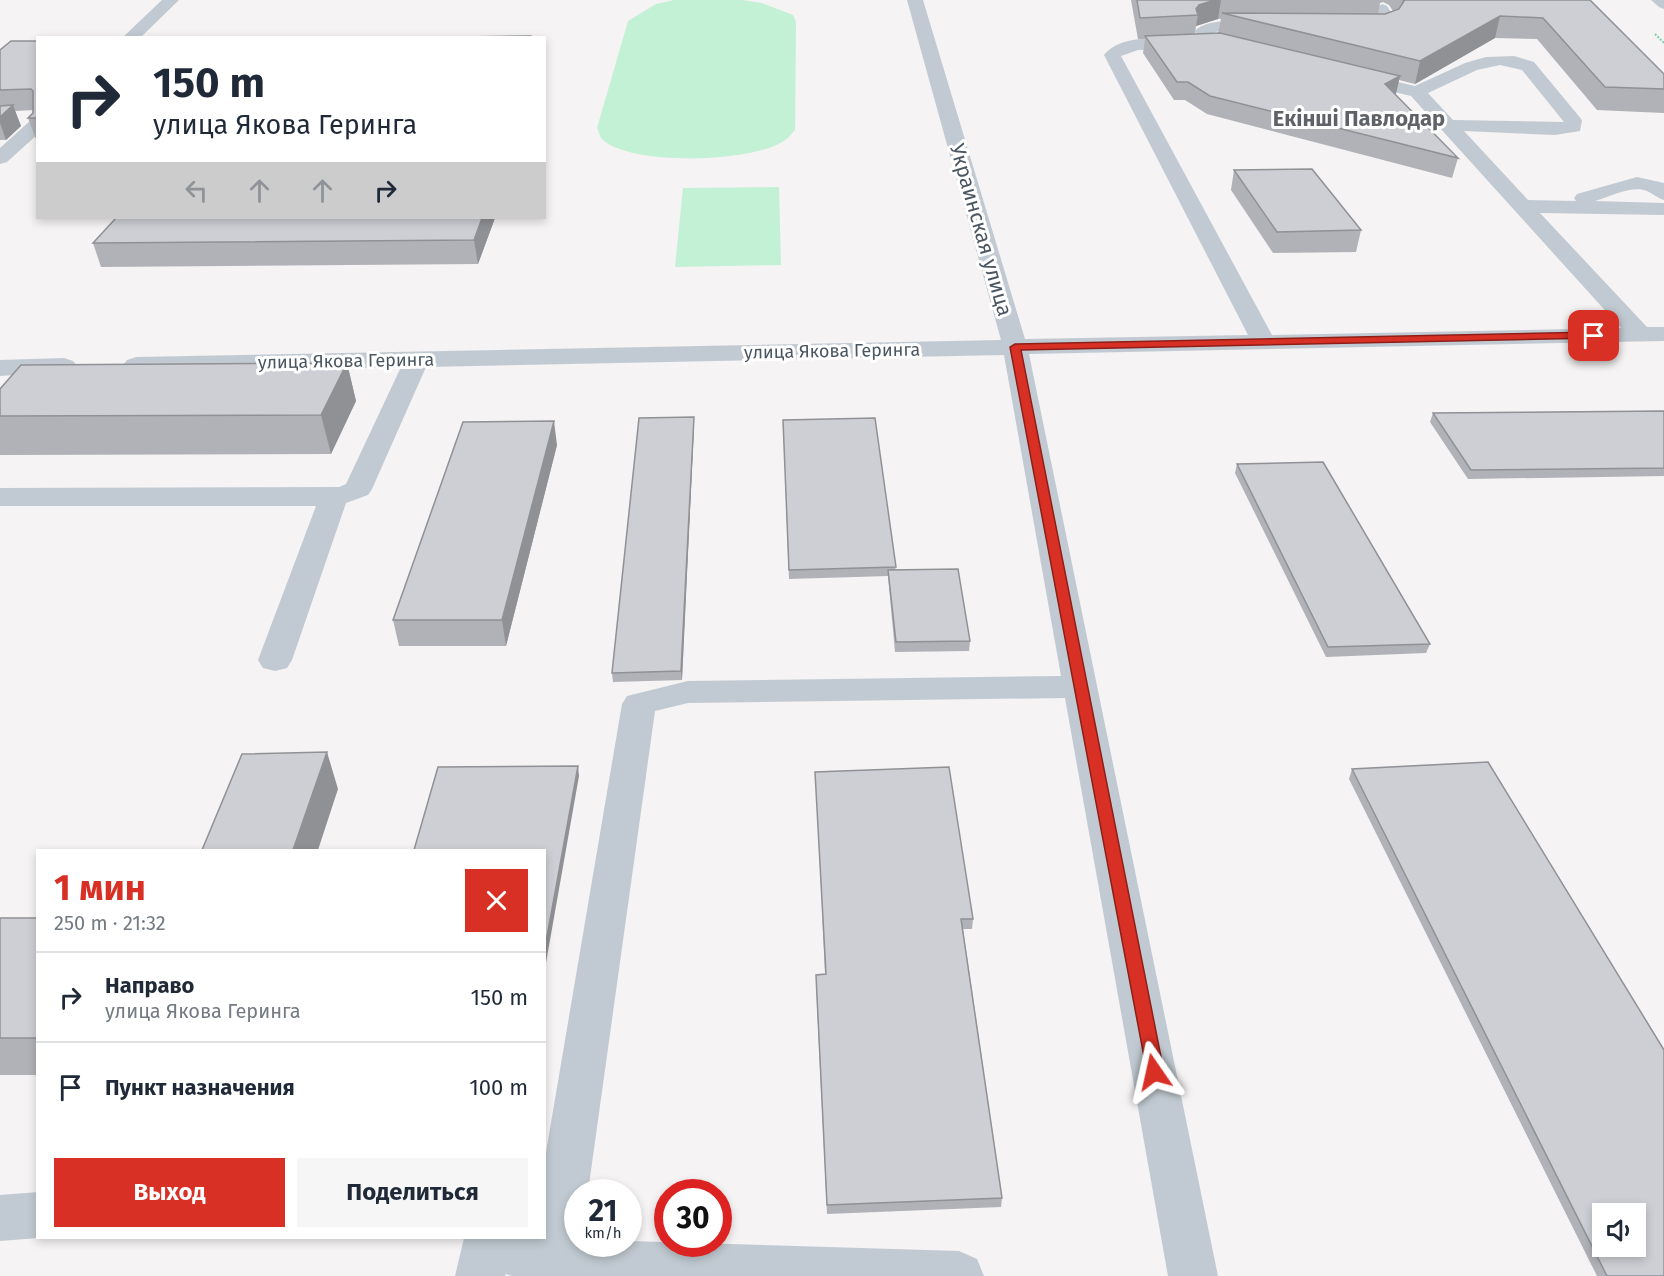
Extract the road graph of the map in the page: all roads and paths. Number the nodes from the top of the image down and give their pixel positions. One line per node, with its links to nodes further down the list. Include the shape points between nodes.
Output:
1 (171, 0): 8 (street)
2 (915, 0): 22 (street, Украинская улица)
3 (1659, 0): 5 (street)
4 (1379, 4): 7 (street, via 1389,21 1387,26)
5 (1664, 4)
6 (1282, 26): 9 (street, via 1218,26 1203,30 1205,37)
7 (1338, 28)
8 (132, 36)
9 (1217, 43): 10 (street); 21 (street, via 1132,47 1112,54)
10 (1262, 54)
11 (1339, 73): 12 (street)
12 (1417, 92): 13 (street); 13 (street, via 1485,61 1521,62 1573,120 1573,127 1555,129)
13 (1448, 125): 17 (street)
14 (36, 126): 15 (street)
15 (0, 158)
16 (1664, 194): 18 (street, via 1649,185 1633,184)
17 (1523, 206): 18 (street); 20 (street)
18 (1560, 206): 19 (street)
19 (1664, 209)
20 (1653, 334): 21 (street, улица Якова Геринга)
21 (1264, 342): 22 (street, улица Якова Геринга)
22 (1015, 347): 23 (street, улица Якова Геринга); 28 (street, Украинская улица)
23 (417, 359): 24 (street, улица Якова Геринга); 26 (street, via 358,489)
24 (0, 368)
25 (0, 497): 26 (street)
26 (334, 497): 27 (street)
27 (275, 660)
28 (1080, 687): 32 (street, via 688,692 639,704); 34 (street, Украинская улица)
29 (36, 1215): 30 (street)
30 (0, 1218)
31 (480, 1253): 32 (street)
32 (554, 1263): 33 (street)
33 (959, 1276)
34 (1193, 1276)

